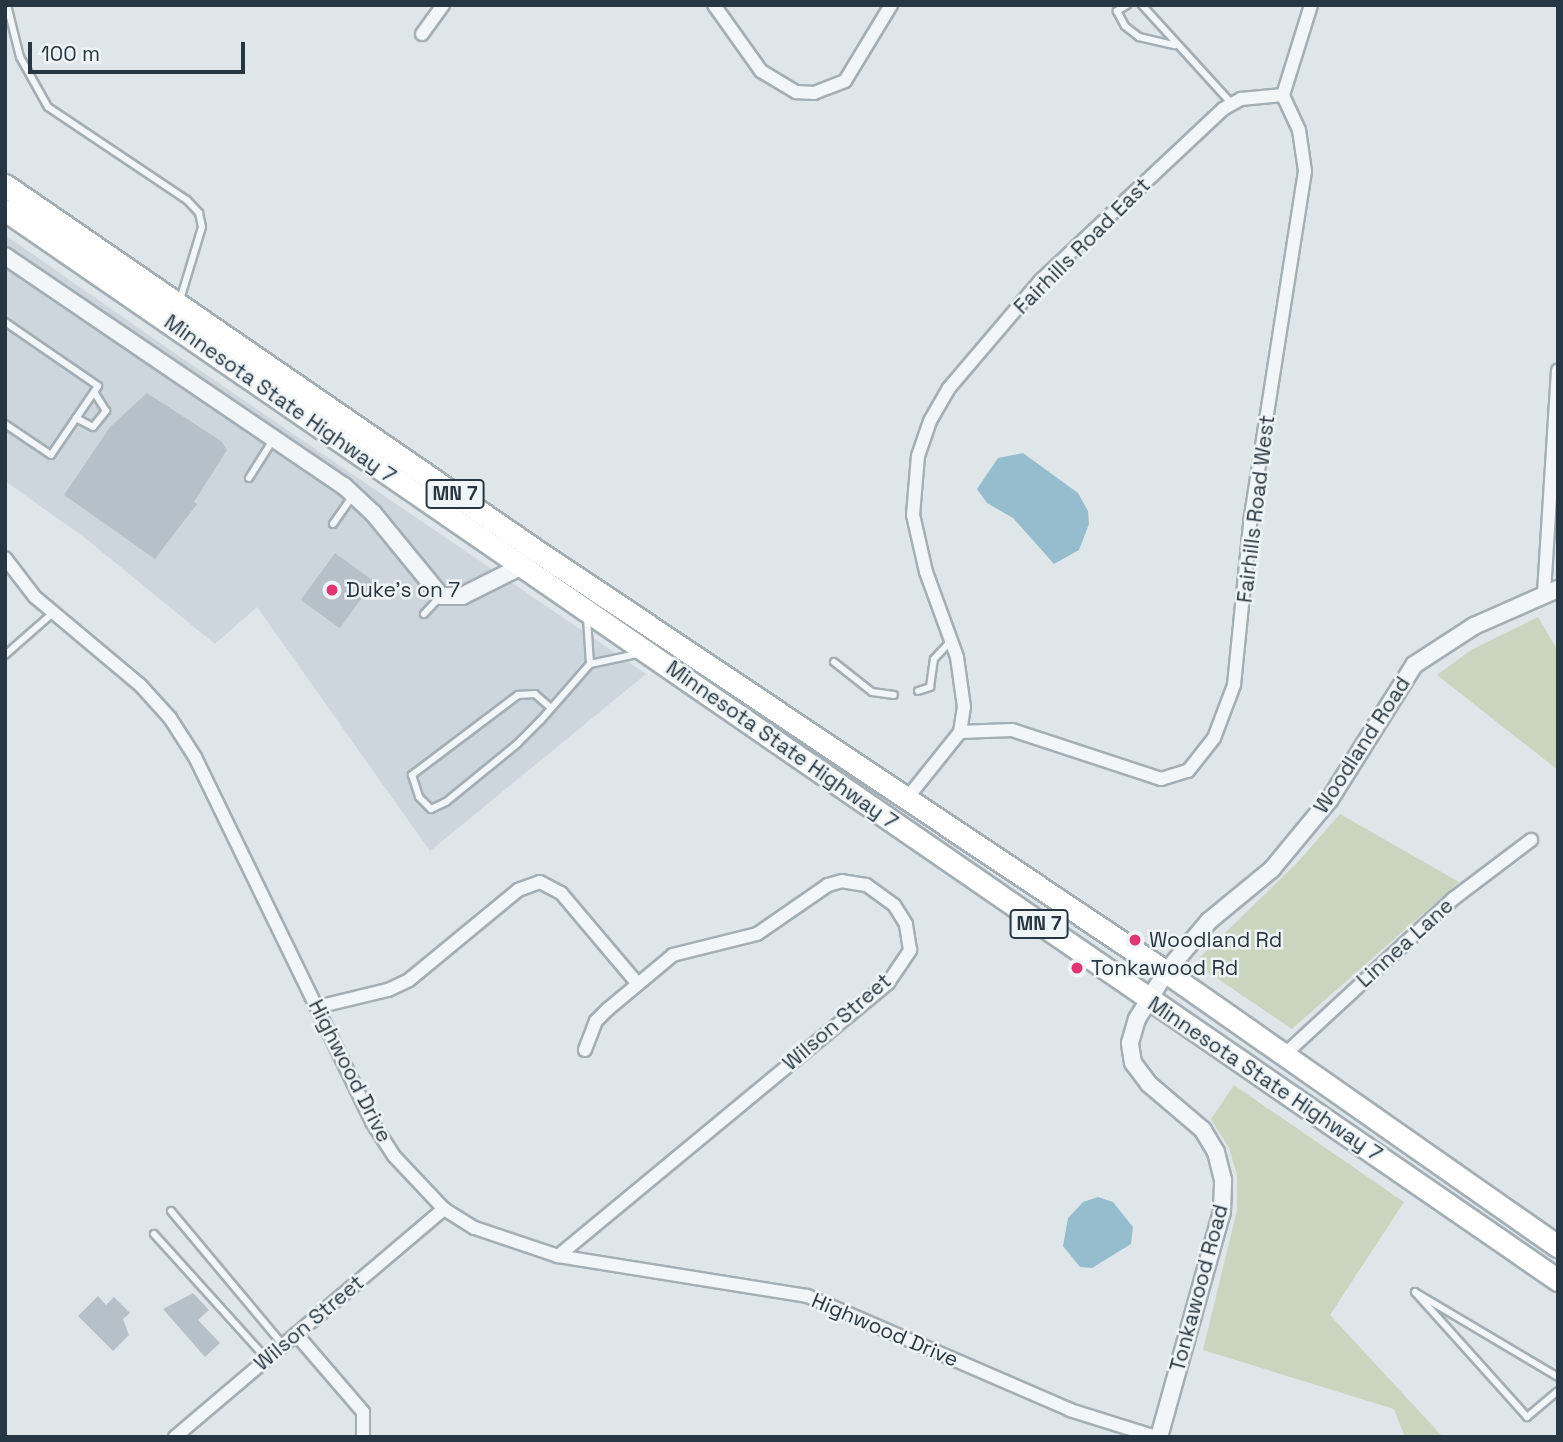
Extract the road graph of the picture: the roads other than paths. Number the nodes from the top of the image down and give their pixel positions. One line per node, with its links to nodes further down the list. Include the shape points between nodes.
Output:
1 (7, 5): 15 (lane, via 20,57 48,107 187,200 199,213 202,227)
2 (443, 5): 8 (street)
3 (714, 5): 4 (street, via 761,71 796,92 814,93 845,81)
4 (891, 5)
5 (1127, 5): 9 (lane, via 1117,11 1125,26 1139,37)
6 (1142, 5): 9 (lane)
7 (1311, 5): 10 (street)
8 (422, 34)
9 (1175, 45): 11 (lane)
10 (1283, 95): 11 (street, Fairhills Road East, via 1262,94); 40 (street, Fairhills Road West, via 1299,130 1305,171 1251,516 1236,675 1214,738 1188,771 1161,779 1025,733)
11 (1233, 104): 32 (street, Fairhills Road East, via 1040,281 949,388 930,421 918,456 913,514 918,544)
12 (5, 186): 15 (main road, Minnesota State Highway 7 / MN 7)
13 (5, 210): 26 (main road, Minnesota State Highway 7 / MN 7)
14 (8, 263): 21 (street)
15 (178, 304): 41 (main road, Minnesota State Highway 7 / MN 7)
16 (5, 322): 18 (lane, via 98,386)
17 (1558, 370): 27 (street)
18 (94, 392): 19 (lane); 19 (lane, via 106,411 93,427)
19 (76, 418): 20 (lane, via 51,455)
20 (5, 424)
21 (274, 439): 22 (lane); 23 (street)
22 (249, 478)
23 (353, 495): 24 (lane); 28 (street)
24 (333, 524)
25 (5, 558): 30 (street, Highwood Drive)
26 (522, 566): 28 (street, via 462,596); 29 (main road, Minnesota State Highway 7 / MN 7)
27 (1551, 591): 43 (street, Woodland Road, via 1474,626 1414,665 1330,799 1272,869 1209,921)
28 (440, 596): 31 (lane)
29 (586, 610): 33 (main road, Minnesota State Highway 7 / MN 7); 36 (lane)
30 (52, 613): 34 (lane); 46 (street, Highwood Drive, via 141,687 170,718 195,757)
31 (424, 614)
32 (951, 641): 37 (lane, via 934,659 930,687); 40 (street, Fairhills Road East, via 962,681)
33 (649, 653): 36 (lane, via 624,654); 45 (main road, Minnesota State Highway 7 / MN 7)
34 (5, 655)
35 (834, 662): 38 (lane, via 872,692)
36 (590, 664): 39 (lane)
37 (918, 691)
38 (894, 695)
39 (551, 708): 39 (lane, via 517,744 446,802 431,809 419,797 412,775 509,701 535,694)
40 (960, 732): 41 (street)
41 (908, 797): 43 (main road, Minnesota State Highway 7 / MN 7)
42 (1531, 840): 48 (street, Linnea Lane, via 1453,899)
43 (1166, 972): 45 (street, Tonkawood Road); 48 (main road, Minnesota State Highway 7 / MN 7)
44 (637, 983): 46 (street, via 561,893 540,882 518,890 409,980 388,990); 47 (street, Wilson Street, via 596,1021); 53 (street, Wilson Street, via 673,955 757,934 809,896 842,881 866,885 894,905 906,924 911,950 888,983)
45 (1148, 999): 54 (main road, Minnesota State Highway 7 / MN 7); 62 (street, Tonkawood Road, via 1131,1033 1133,1063 1149,1084 1203,1130 1216,1152 1223,1180 1222,1212)
46 (317, 1007): 49 (street, Highwood Drive, via 372,1122 394,1156)
47 (584, 1050)
48 (1285, 1054): 52 (main road, Minnesota State Highway 7 / MN 7)
49 (444, 1209): 53 (street, Highwood Drive, via 475,1228); 55 (street, Wilson Street)
50 (171, 1211): 56 (lane)
51 (155, 1234): 57 (lane)
52 (1558, 1246)
53 (558, 1256): 62 (street, Highwood Drive, via 807,1296 1070,1410)
54 (1558, 1280)
55 (296, 1334): 56 (street, Wilson Street); 61 (street, via 363,1412)
56 (283, 1345): 57 (street, Wilson Street)
57 (267, 1359): 60 (street, Wilson Street)
58 (1558, 1377): 59 (lane, via 1415,1292 1527,1417)
59 (1558, 1391)
60 (175, 1437)
61 (363, 1437)
62 (1158, 1437)

